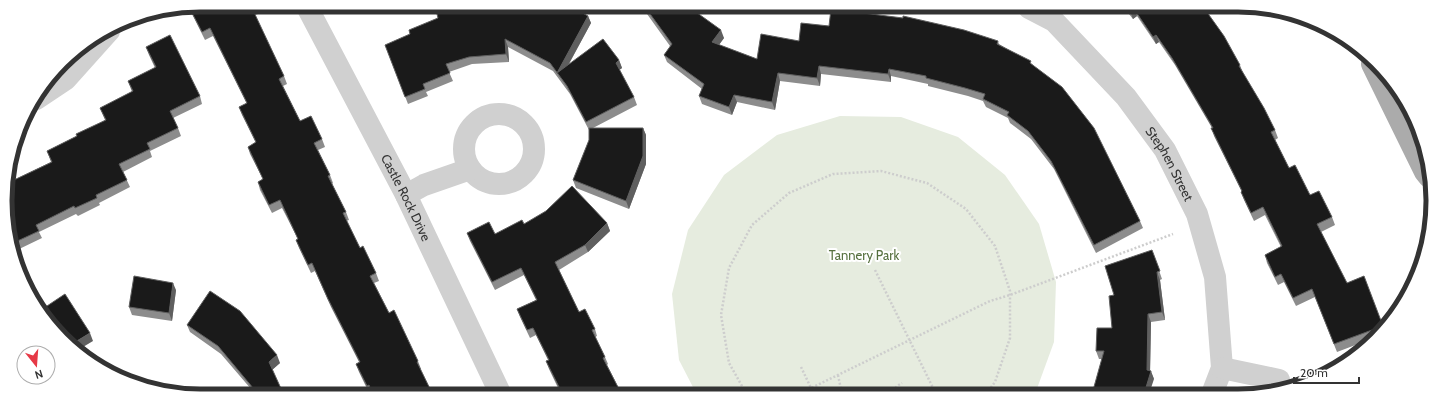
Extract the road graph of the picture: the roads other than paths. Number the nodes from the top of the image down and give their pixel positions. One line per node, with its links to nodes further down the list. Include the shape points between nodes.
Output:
1 (310, 12): 9 (street, Castle Rock Drive)
2 (1037, 12): 10 (street, Stephen Street, via 1054,21 1126,96 1165,150 1197,214 1216,277)
3 (92, 46): 5 (street)
4 (1377, 73): 7 (main road)
5 (62, 75): 6 (street)
6 (54, 83)
7 (1422, 167)
8 (470, 169): 9 (street, via 424,185)
9 (406, 195): 12 (street, Castle Rock Drive)
10 (1222, 368): 11 (street); 13 (street, Stephen Street)
11 (1279, 380)
12 (498, 389)
13 (1214, 389)

